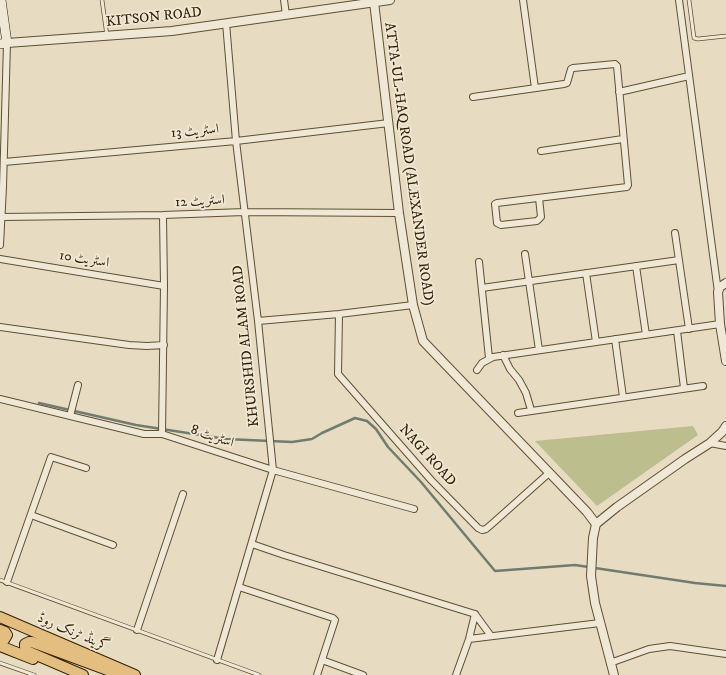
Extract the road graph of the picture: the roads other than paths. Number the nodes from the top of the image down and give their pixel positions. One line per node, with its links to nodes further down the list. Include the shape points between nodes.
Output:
1 (1, 0): 13 (main road)
2 (102, 0): 11 (lane)
3 (284, 0): 9 (street)
4 (390, 0): 8 (street, KITSON ROAD)
5 (523, 0): 15 (street)
6 (679, 0): 14 (street)
7 (689, 0): 12 (lane, via 694,38)
8 (374, 2): 9 (street, KITSON ROAD); 18 (street, ATTA-UL-HAQ ROAD (ALEXANDER ROAD))
9 (286, 14): 10 (street, KITSON ROAD)
10 (226, 23): 11 (street, KITSON ROAD, via 172,31); 20 (street, KHURSHID ALAM ROAD)
11 (107, 36): 13 (street, KITSON ROAD)
12 (726, 36)
13 (3, 43): 22 (street)
14 (689, 76): 16 (street); 40 (street)
15 (535, 88): 16 (street, via 567,83 573,68 615,64); 17 (street)
16 (619, 92): 19 (street)
17 (473, 97)
18 (389, 123): 20 (street, اسٹریٹ 13); 25 (street, ATTA-UL-HAQ ROAD (ALEXANDER ROAD))
19 (624, 139): 21 (street); 23 (street, via 627,187)
20 (236, 141): 22 (street, اسٹریٹ 13); 24 (street, KHURSHID ALAM ROAD)
21 (542, 150)
22 (4, 162): 27 (street)
23 (539, 198): 23 (street, via 541,217 537,221 499,224 495,204)
24 (244, 212): 25 (street, اسٹریٹ 12); 26 (street, اسٹریٹ 12); 43 (street, KHURSHID ALAM ROAD)
25 (399, 213): 41 (street, ATTA-UL-HAQ ROAD (ALEXANDER ROAD))
26 (163, 215): 27 (street, اسٹریٹ 12); 38 (street)
27 (1, 217): 29 (street)
28 (675, 233): 32 (street)
29 (0, 245)
30 (525, 254): 36 (street)
31 (0, 259): 38 (street, اسٹریٹ 10)
32 (678, 260): 34 (street); 46 (street)
33 (479, 262): 39 (street)
34 (636, 266): 35 (street); 48 (street)
35 (586, 273): 36 (street); 50 (street)
36 (529, 281): 39 (street); 52 (street)
37 (726, 282): 40 (street)
38 (164, 286): 51 (street)
39 (482, 288): 54 (street)
40 (718, 292): 44 (street)
41 (413, 305): 42 (street); 71 (street, ATTA-UL-HAQ ROAD (ALEXANDER ROAD), via 424,341)
42 (340, 314): 43 (street); 71 (street, NAGI ROAD, via 338,374 431,480 478,528 486,529)
43 (258, 321): 70 (street, KHURSHID ALAM ROAD)
44 (720, 324): 46 (street); 55 (street)
45 (0, 327): 51 (street, via 129,345)
46 (688, 329): 47 (street)
47 (677, 331): 48 (street); 59 (street)
48 (646, 335): 49 (street)
49 (616, 339): 50 (street); 60 (street)
50 (596, 342): 52 (street)
51 (164, 344): 66 (street)
52 (539, 350): 53 (street)
53 (503, 355): 54 (street); 62 (street, via 526,393)
54 (489, 358): 56 (street)
55 (726, 361)
56 (477, 370)
57 (78, 385): 64 (street)
58 (703, 386): 59 (street)
59 (684, 388): 60 (street)
60 (623, 397): 62 (street)
61 (0, 399): 64 (street, اسٹریٹ 8)
62 (532, 410): 63 (street)
63 (518, 413)
64 (70, 415): 66 (street, اسٹریٹ 8, via 144,434)
65 (726, 426): 67 (street)
66 (162, 433): 70 (street, اسٹریٹ 8)
67 (710, 443): 68 (street); 75 (street)
68 (726, 446)
69 (86, 468): 74 (street, via 52,457)
70 (273, 470): 73 (street, اسٹریٹ 8); 76 (street, KHURSHID ALAM ROAD)
71 (549, 473): 75 (street, ATTA-UL-HAQ ROAD (ALEXANDER ROAD))
72 (183, 494): 85 (street)
73 (414, 509)
74 (30, 516): 77 (street); 79 (street)
75 (596, 524): 83 (street, via 591,576)
76 (252, 544): 80 (street, KHURSHID ALAM ROAD); 81 (street)
77 (113, 545)
78 (0, 580): 79 (lane)
79 (7, 582): 85 (lane)
80 (239, 587): 91 (street, KHURSHID ALAM ROAD); 92 (street, via 333,618 335,620)
81 (475, 614): 86 (street); 87 (street)
82 (0, 617): 100 (highway, گرینڈ ٹرنک روڈ)
83 (600, 623): 86 (street); 95 (street)
84 (0, 630): 88 (highway, via 7,634 4,640)
85 (138, 630): 91 (lane)
86 (491, 636): 87 (street)
87 (469, 639): 104 (street)
88 (0, 640)
89 (0, 646): 97 (highway)
90 (725, 654): 94 (street); 95 (street, via 670,646 649,649)
91 (218, 660): 101 (lane)
92 (322, 660): 102 (street); 103 (street)
93 (0, 662): 96 (lane)
94 (726, 662)
95 (610, 663): 105 (street)
96 (34, 675)
97 (76, 675)
98 (83, 675): 99 (highway, via 27,651 25,644 32,642)
99 (121, 675)
100 (135, 675)
101 (259, 675)
102 (317, 675)
103 (363, 675)
104 (456, 675)
105 (614, 675)

